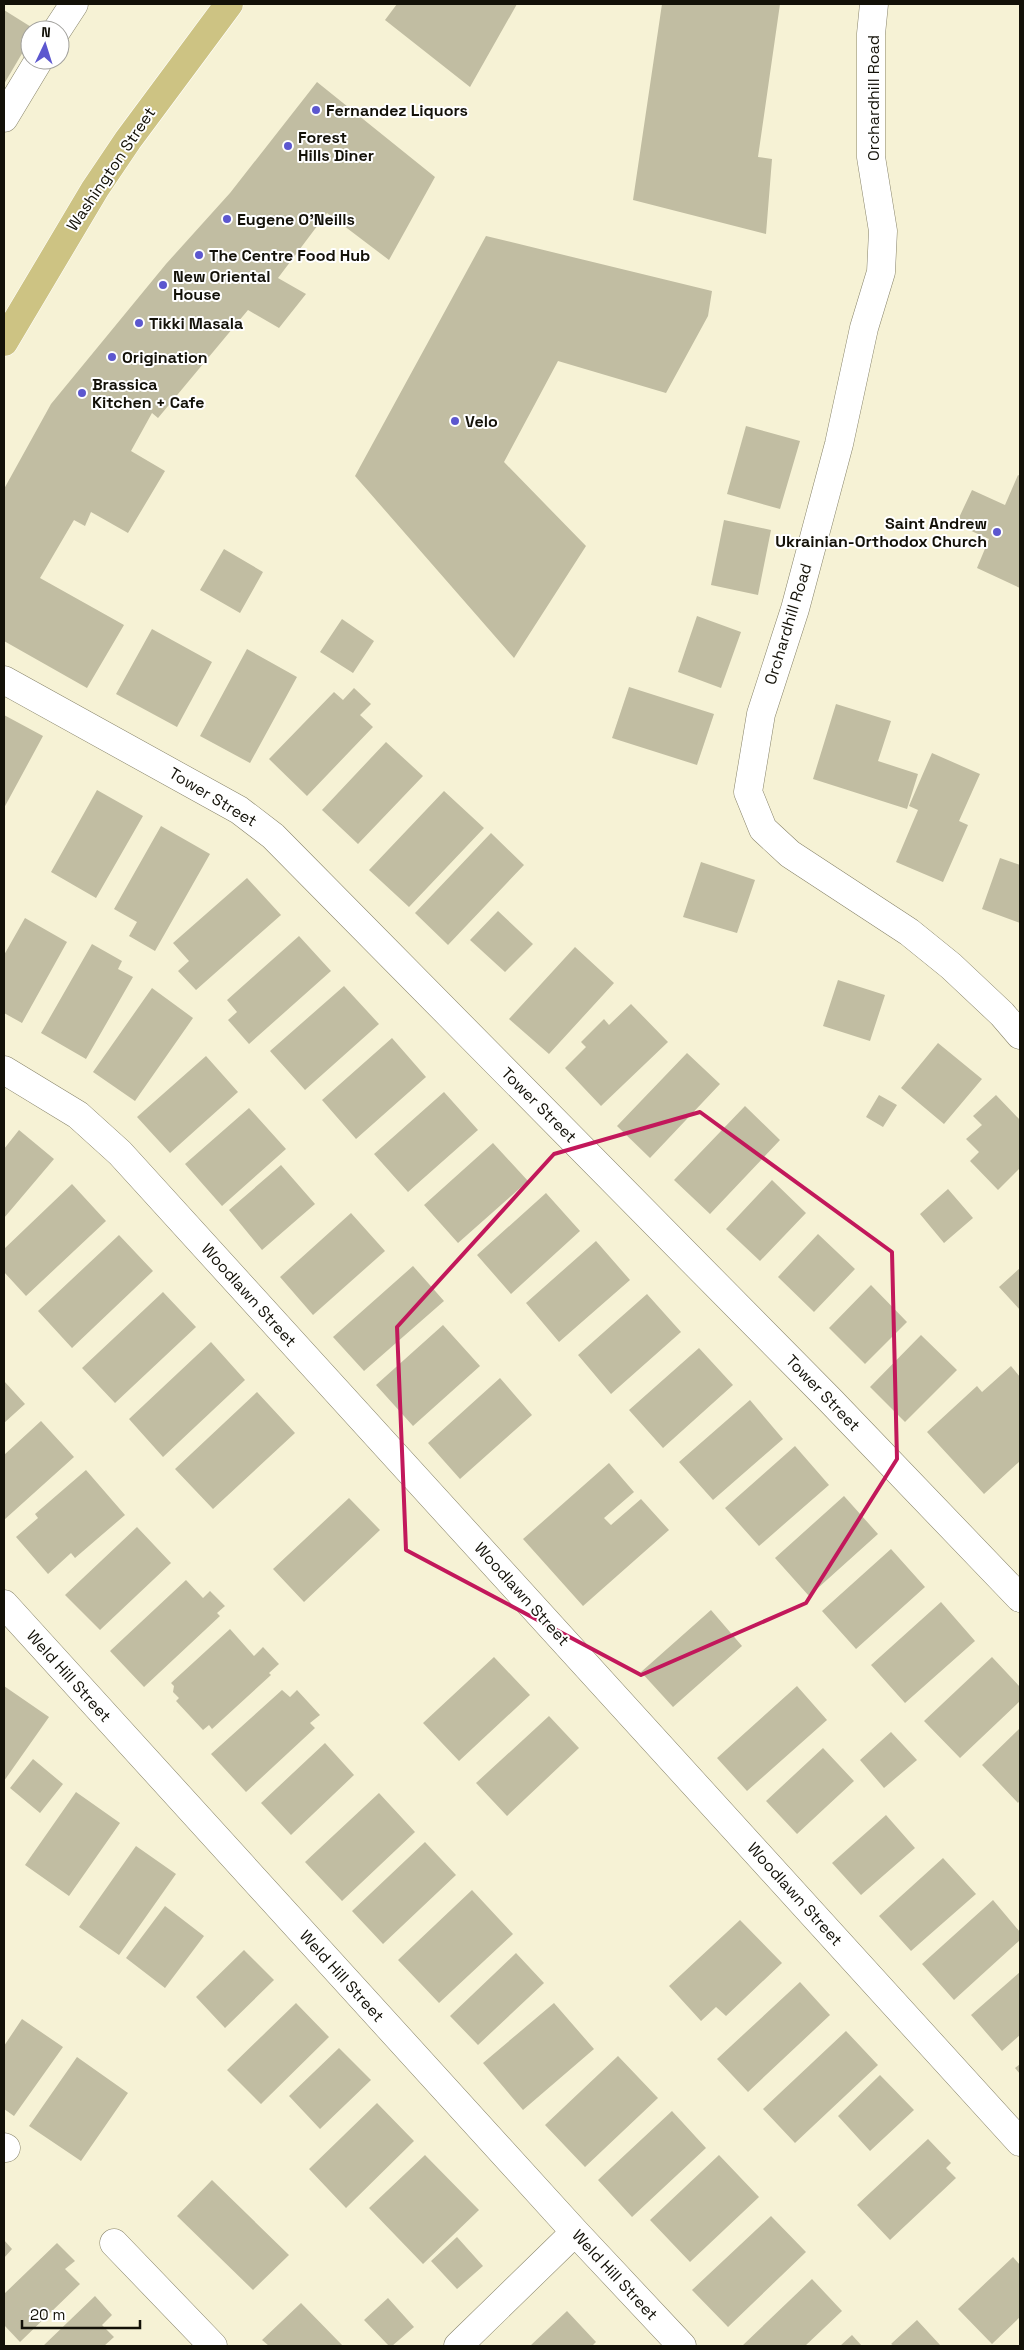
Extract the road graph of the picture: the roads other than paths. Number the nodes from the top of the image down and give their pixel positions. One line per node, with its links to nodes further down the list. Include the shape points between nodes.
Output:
1 (74, 4): 4 (street)
2 (230, 4): 7 (main road, Washington Street, via 128,140 59,247)
3 (874, 4): 9 (street, Orchardhill Road, via 871,157 883,230 881,272 864,328 839,444 797,600 761,714 748,792 763,830 790,854 909,932 957,972)
4 (64, 20)
5 (33, 70): 6 (street)
6 (4, 118)
7 (4, 342)
8 (4, 680): 11 (street, Tower Street, via 240,810 273,836 831,1401)
9 (1020, 1035)
10 (4, 1070): 13 (street, Woodlawn Street, via 78,1115 120,1153)
11 (1020, 1598)
12 (4, 1604): 14 (street, Weld Hill Street)
13 (1020, 2142)
14 (575, 2232): 17 (street); 18 (street, Weld Hill Street)
15 (114, 2243): 16 (street)
16 (213, 2346)
17 (458, 2346)
18 (682, 2346)

